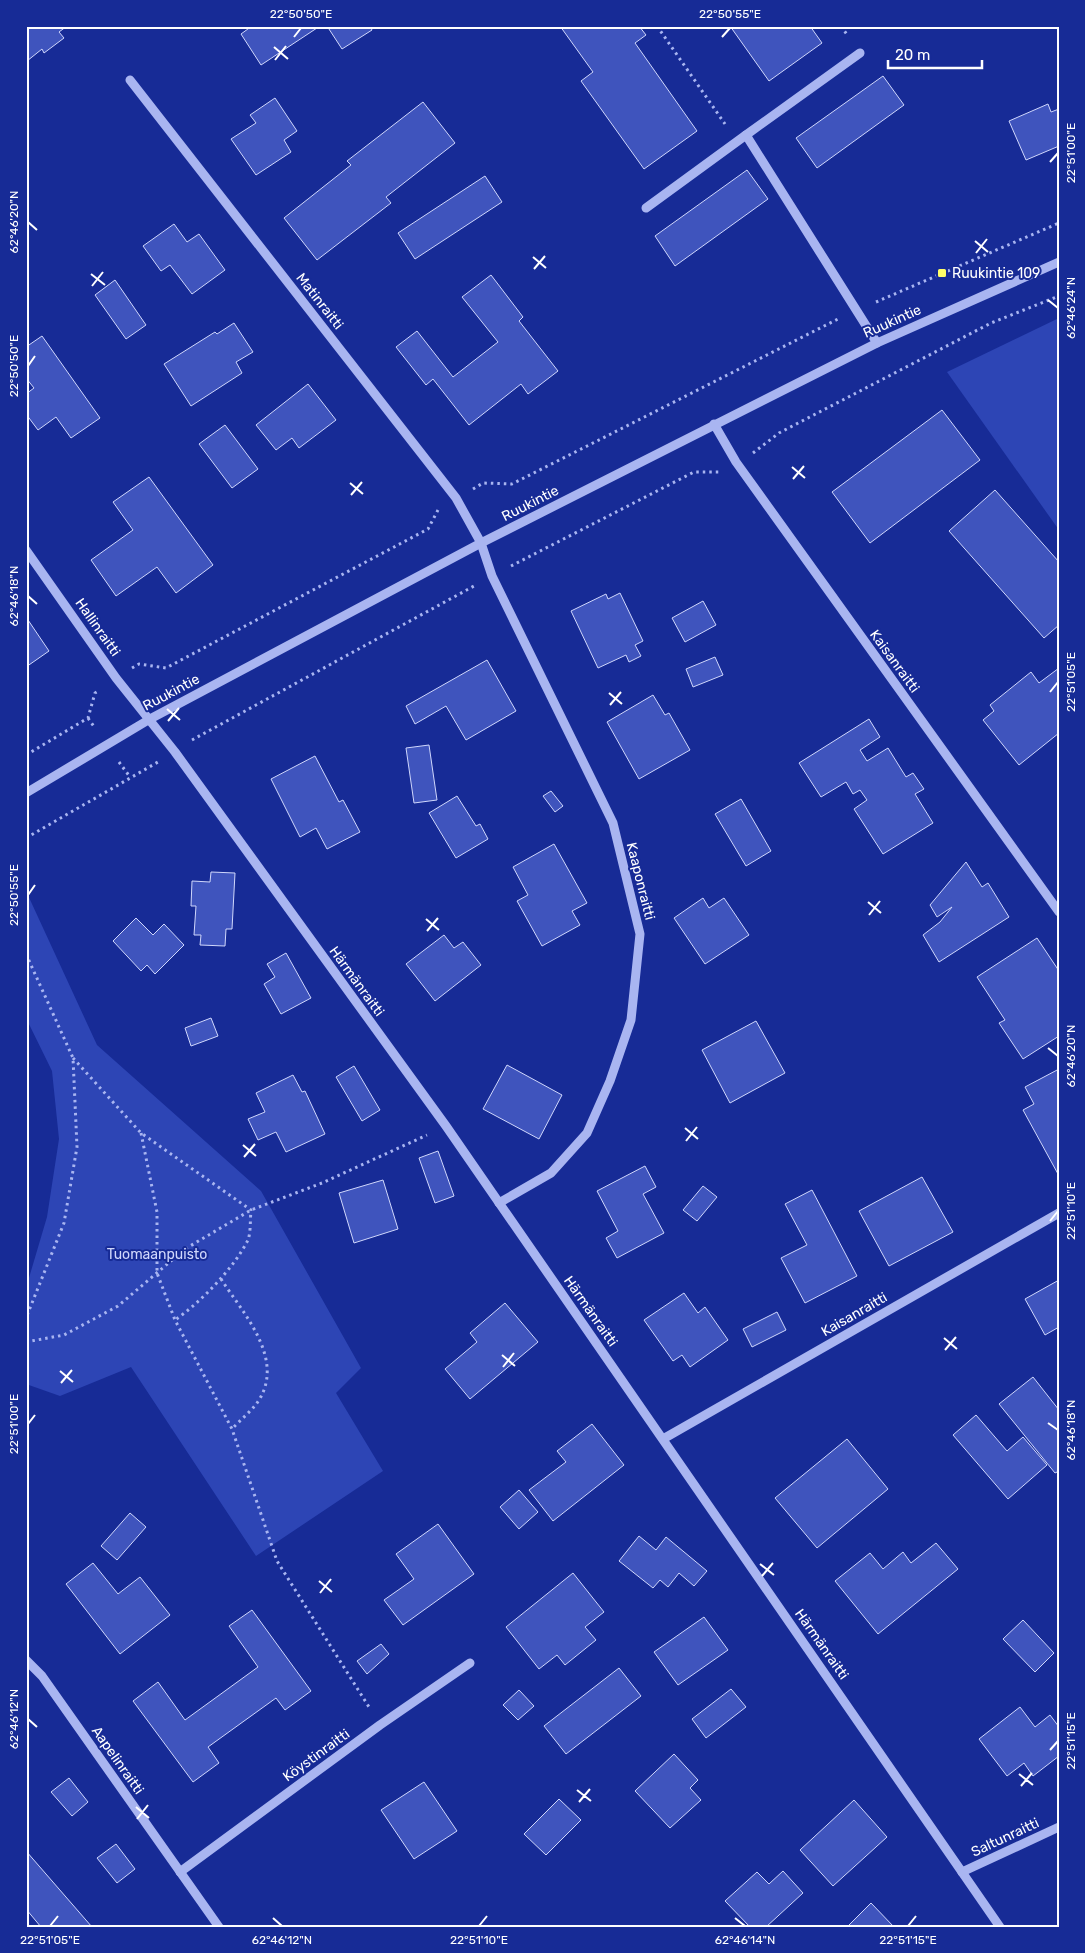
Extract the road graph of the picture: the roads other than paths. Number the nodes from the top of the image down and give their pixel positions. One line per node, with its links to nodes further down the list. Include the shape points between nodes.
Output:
1 (860, 53): 3 (street)
2 (130, 80): 8 (street, Matinraitti, via 456,498)
3 (746, 135): 4 (street); 6 (street)
4 (646, 208)
5 (1059, 262): 6 (street, Ruukintie)
6 (877, 343): 7 (street, Ruukintie)
7 (714, 424): 8 (street, Ruukintie); 12 (street, Kaisanraitti, via 736,462)
8 (481, 544): 10 (street, Ruukintie); 13 (street, Kaaponraitti, via 492,576 613,823 640,934 631,1020 610,1081 587,1132 551,1173)
9 (26, 550): 10 (street, Hallinraitti, via 116,678)
10 (150, 719): 11 (street, Ruukintie); 13 (street, Härmänraitti)
11 (26, 794)
12 (1059, 912)
13 (499, 1203): 15 (street, Härmänraitti)
14 (1059, 1214): 15 (street, Kaisanraitti)
15 (663, 1439): 20 (street, Härmänraitti)
16 (26, 1660): 19 (street, Aapelinraitti, via 42,1676)
17 (470, 1663): 19 (street, Köystinraitti)
18 (1059, 1827): 20 (street, Saltunraitti)
19 (180, 1872): 21 (street, Aapelinraitti)
20 (962, 1872): 22 (street, Härmänraitti)
21 (219, 1927)
22 (1000, 1927)

